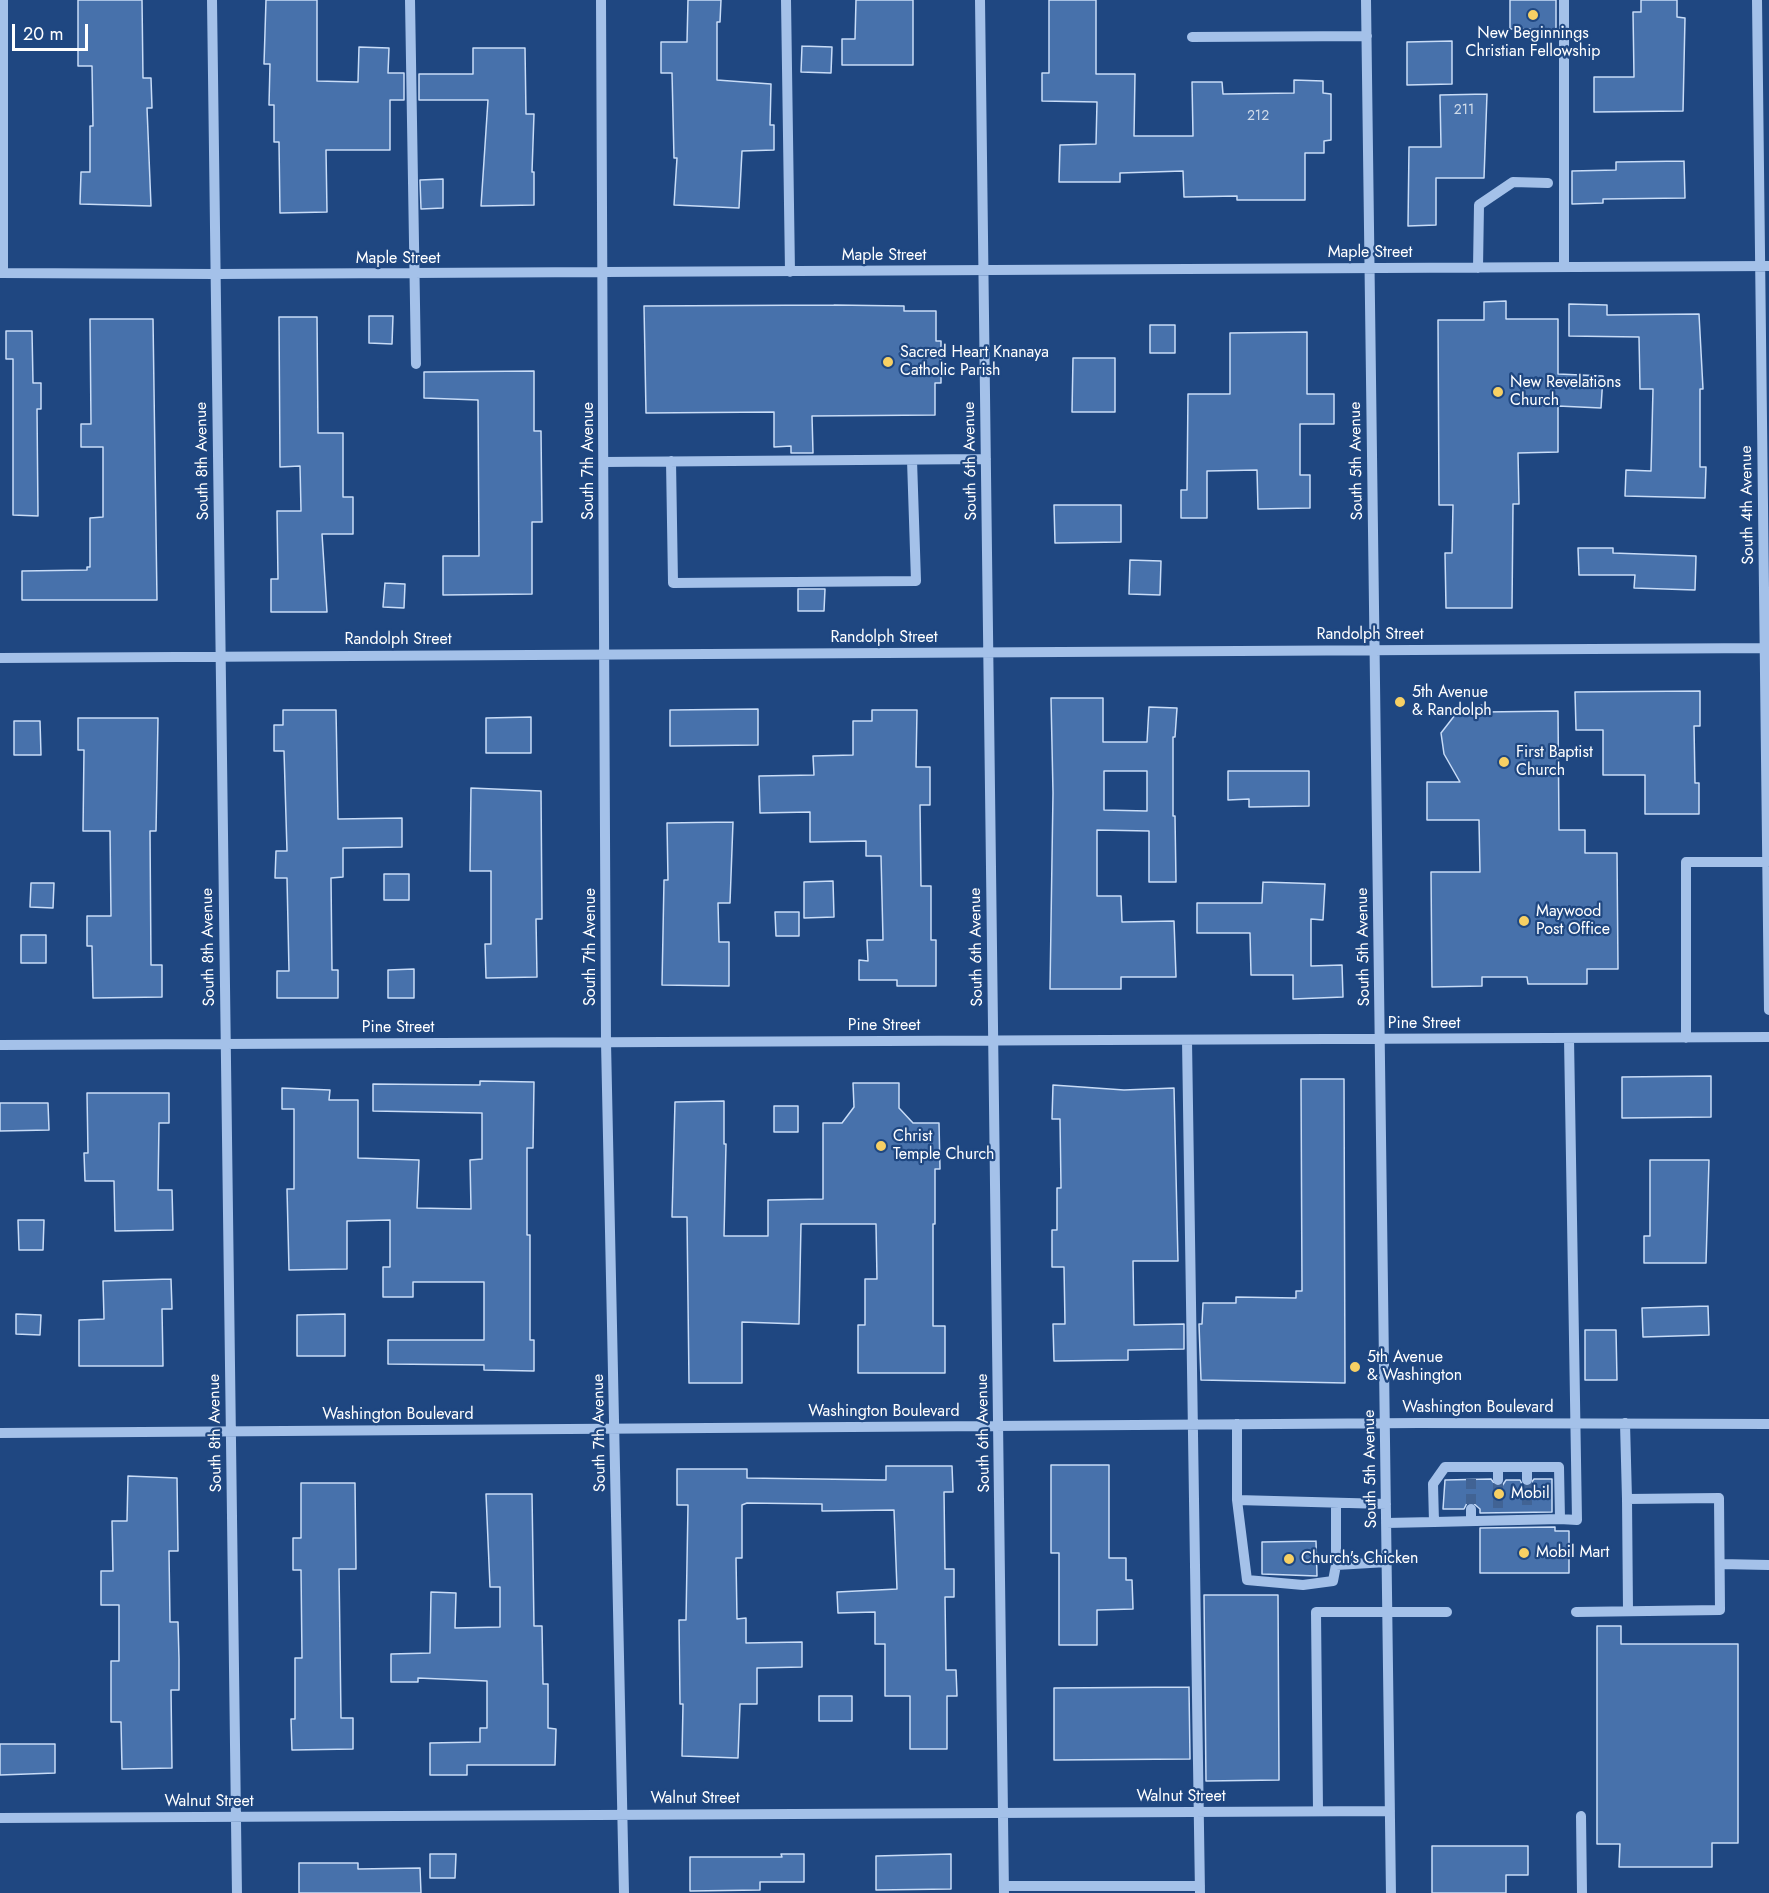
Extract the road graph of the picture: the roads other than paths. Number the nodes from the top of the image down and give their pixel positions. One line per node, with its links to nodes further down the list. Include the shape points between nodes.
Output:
1 (3, 0): 19 (street)
2 (212, 0): 22 (street, South 8th Avenue)
3 (410, 0): 20 (street)
4 (601, 0): 21 (street, South 7th Avenue)
5 (786, 0): 18 (street)
6 (980, 0): 17 (street, South 6th Avenue)
7 (1366, 0): 11 (street, South 5th Avenue)
8 (1564, 0): 14 (street)
9 (1757, 0): 13 (street, South 4th Avenue)
10 (1192, 36): 11 (street)
11 (1367, 36): 15 (street, South 5th Avenue)
12 (1548, 183): 16 (street, via 1513,182 1479,205)
13 (1765, 266): 14 (street, Maple Street); 28 (street, South 4th Avenue)
14 (1564, 267): 16 (street, Maple Street)
15 (1370, 268): 16 (street, Maple Street); 17 (street, Maple Street); 29 (street, South 5th Avenue)
16 (1478, 268)
17 (983, 270): 18 (street, Maple Street); 24 (street, South 6th Avenue)
18 (790, 272): 21 (street, Maple Street)
19 (2, 273): 22 (street, Maple Street)
20 (413, 273): 21 (street, Maple Street); 22 (street, Maple Street); 23 (street)
21 (603, 273): 27 (street, South 7th Avenue)
22 (216, 274): 32 (street, South 8th Avenue)
23 (416, 364)
24 (986, 459): 25 (street); 30 (street, South 6th Avenue)
25 (912, 460): 26 (street); 26 (street, via 916,581 685,583 673,583)
26 (671, 461): 27 (street)
27 (604, 462): 31 (street, South 7th Avenue)
28 (1767, 648): 29 (street, Randolph Street); 34 (street, South 4th Avenue)
29 (1375, 650): 30 (street, Randolph Street); 41 (street, South 5th Avenue)
30 (988, 652): 31 (street, Randolph Street); 42 (street, South 6th Avenue)
31 (605, 654): 32 (street, Randolph Street); 44 (street, South 7th Avenue)
32 (221, 656): 33 (street, Randolph Street); 46 (street, South 8th Avenue)
33 (0, 658)
34 (1767, 748): 35 (street, South 4th Avenue)
35 (1767, 862): 36 (street, South 4th Avenue); 40 (street, via 1686,862)
36 (1769, 941): 37 (street, South 4th Avenue)
37 (1769, 1010)
38 (1769, 1037): 40 (street, Pine Street)
39 (1569, 1038): 40 (street, Pine Street); 41 (street, Pine Street); 48 (street)
40 (1686, 1038)
41 (1380, 1039): 43 (street, Pine Street); 47 (street, South 5th Avenue)
42 (993, 1040): 43 (street, Pine Street); 44 (street, Pine Street); 53 (street, South 6th Avenue)
43 (1187, 1040): 52 (street)
44 (606, 1042): 46 (street, Pine Street); 54 (street, South 7th Avenue)
45 (0, 1044): 46 (street, Pine Street)
46 (226, 1044): 55 (street, South 8th Avenue)
47 (1385, 1423): 48 (street, Washington Boulevard); 50 (street, Washington Boulevard); 68 (street, South 5th Avenue)
48 (1575, 1423): 49 (street, Washington Boulevard); 57 (street)
49 (1625, 1423): 51 (street, Washington Boulevard); 65 (street)
50 (1237, 1424): 52 (street, Washington Boulevard); 66 (street)
51 (1769, 1424)
52 (1193, 1425): 53 (street, Washington Boulevard); 86 (street)
53 (1000, 1426): 54 (street, Washington Boulevard); 87 (street, South 6th Avenue)
54 (615, 1429): 55 (street, Washington Boulevard); 88 (street, South 7th Avenue)
55 (231, 1431): 56 (street, Washington Boulevard); 90 (street, South 8th Avenue)
56 (0, 1433)
57 (1577, 1460): 61 (street); 71 (street, via 1577,1520)
58 (1470, 1467): 59 (street); 62 (street); 74 (street, via 1445,1467 1433,1484)
59 (1498, 1467): 60 (street); 63 (street)
60 (1527, 1467): 61 (street); 64 (street)
61 (1558, 1467): 71 (street)
62 (1471, 1479)
63 (1498, 1479)
64 (1527, 1480)
65 (1627, 1499): 77 (street, via 1719,1498); 80 (street)
66 (1237, 1500): 67 (street); 78 (street, via 1247,1580 1303,1585 1333,1581)
67 (1336, 1503): 68 (street); 78 (street)
68 (1386, 1504): 75 (street, South 5th Avenue)
69 (1497, 1508): 73 (street)
70 (1471, 1509): 72 (street)
71 (1560, 1519): 73 (street, via 1527,1514)
72 (1471, 1521): 73 (street); 74 (street)
73 (1498, 1521)
74 (1434, 1522): 75 (street)
75 (1386, 1523): 76 (street, South 5th Avenue)
76 (1387, 1562): 78 (street); 81 (street, South 5th Avenue)
77 (1720, 1564): 79 (street); 80 (street, via 1720,1610)
78 (1336, 1565)
79 (1769, 1565)
80 (1628, 1611): 83 (street)
81 (1388, 1612): 82 (street); 84 (street, via 1316,1612); 85 (street, South 5th Avenue)
82 (1446, 1612)
83 (1576, 1612)
84 (1318, 1811): 85 (street, Walnut Street); 86 (street, Walnut Street)
85 (1390, 1811): 96 (street, South 5th Avenue)
86 (1199, 1812): 87 (street, Walnut Street); 93 (street)
87 (1003, 1813): 88 (street, Walnut Street); 92 (street, South 6th Avenue)
88 (623, 1815): 90 (street, Walnut Street); 95 (street, South 7th Avenue)
89 (1581, 1816): 97 (street)
90 (236, 1817): 91 (street, Walnut Street); 94 (street, South 8th Avenue)
91 (0, 1818)
92 (1004, 1890): 93 (street)
93 (1200, 1890)
94 (237, 1893)
95 (624, 1893)
96 (1391, 1893)
97 (1582, 1893)

